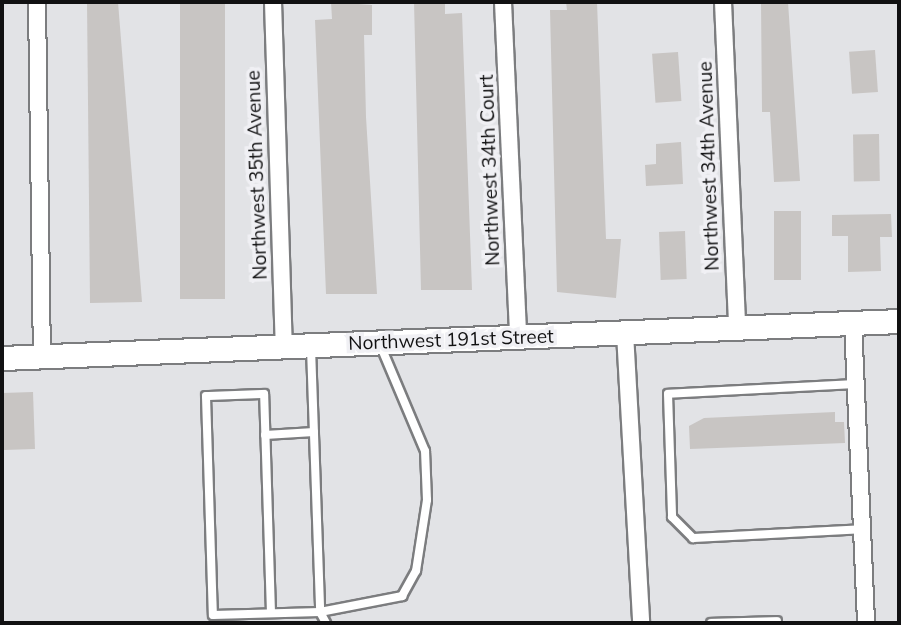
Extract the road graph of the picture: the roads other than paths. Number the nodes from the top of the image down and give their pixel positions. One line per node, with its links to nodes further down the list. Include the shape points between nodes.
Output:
1 (37, 2): 13 (street)
2 (273, 2): 12 (street, Northwest 35th Avenue)
3 (503, 2): 9 (street, Northwest 34th Court)
4 (723, 2): 7 (street, Northwest 34th Avenue)
5 (899, 321): 6 (street, Northwest 191st Street)
6 (853, 323): 7 (street, Northwest 191st Street); 15 (street)
7 (737, 328): 8 (street, Northwest 191st Street)
8 (625, 333): 9 (street, Northwest 191st Street); 23 (street)
9 (518, 337): 10 (street, Northwest 191st Street)
10 (379, 343): 11 (street, Northwest 191st Street); 19 (lane, via 425,451 427,500 416,571 402,596)
11 (311, 345): 12 (street, Northwest 191st Street); 16 (lane)
12 (284, 347): 13 (street, Northwest 191st Street)
13 (42, 355): 14 (street, Northwest 191st Street)
14 (2, 358)
15 (856, 384): 18 (street); 18 (lane, via 668,394 672,517 693,538)
16 (314, 432): 17 (lane); 19 (lane)
17 (265, 435): 20 (lane); 20 (lane, via 264,394 206,397 213,615)
18 (862, 529): 25 (street)
19 (320, 611): 20 (lane); 22 (lane)
20 (271, 613)
21 (777, 621): 24 (lane)
22 (326, 623)
23 (641, 623)
24 (711, 623)
25 (866, 623)

